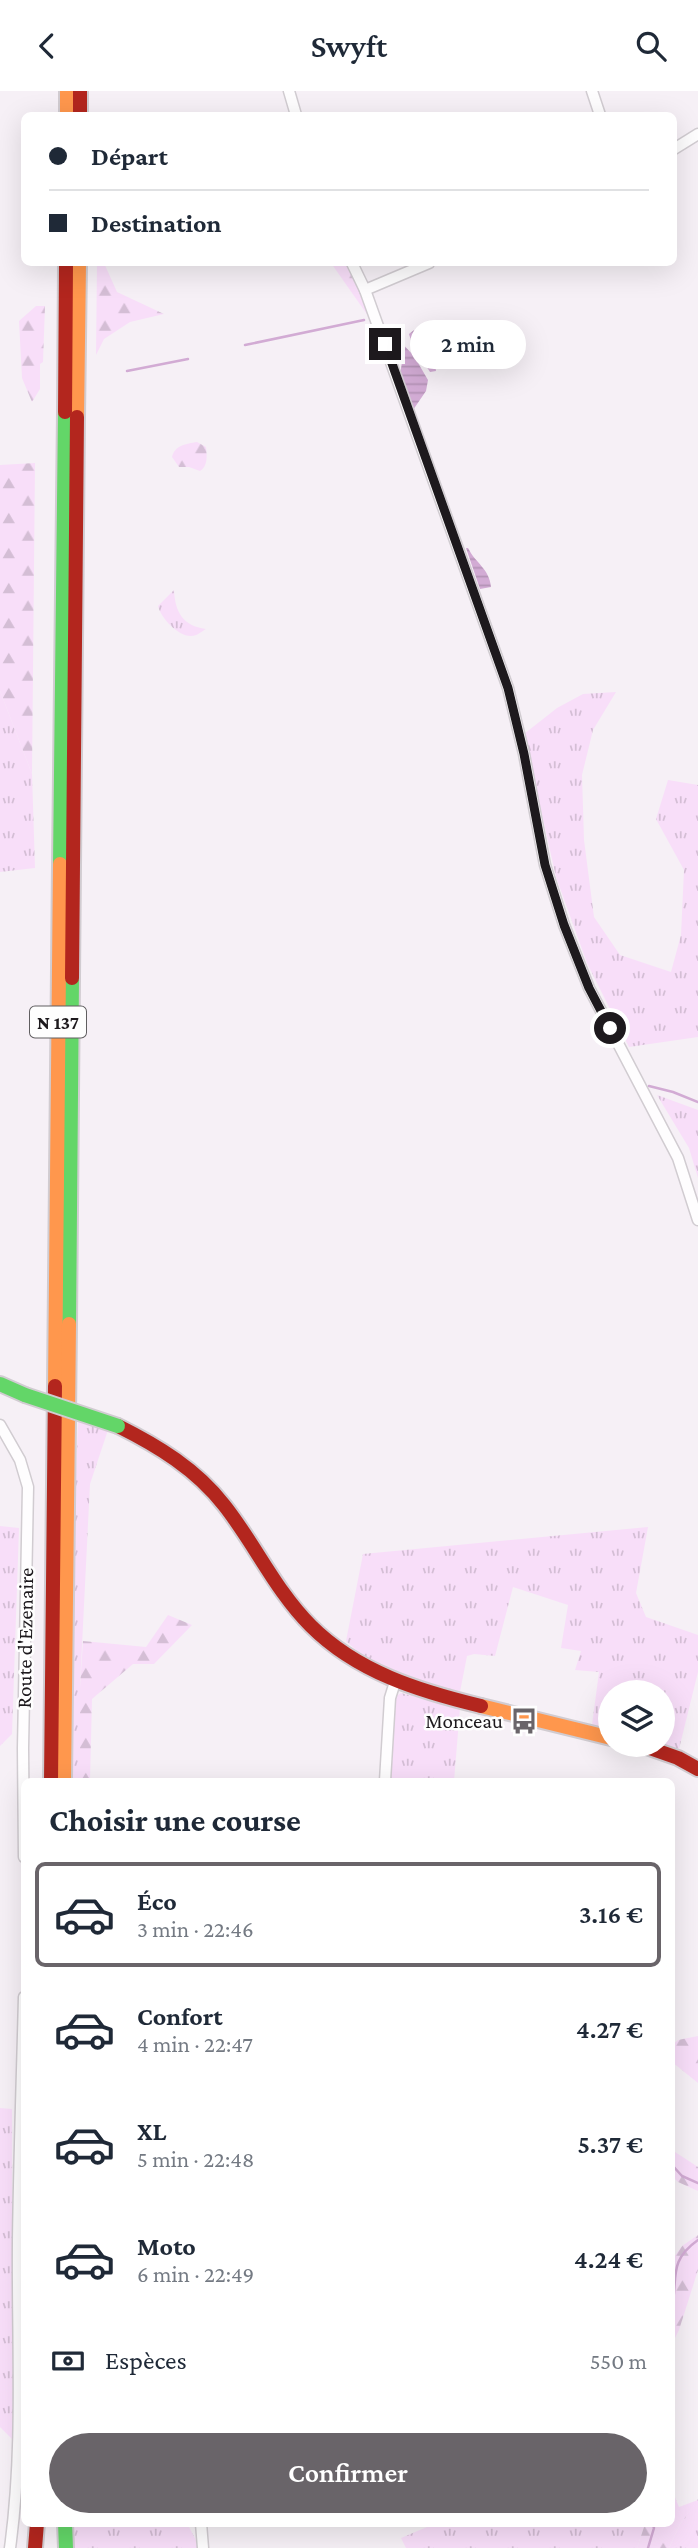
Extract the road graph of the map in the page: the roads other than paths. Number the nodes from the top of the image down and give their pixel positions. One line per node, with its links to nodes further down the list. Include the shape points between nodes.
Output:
1 (67, 91): 5 (main road)
2 (80, 91): 6 (main road)
3 (289, 91): 7 (street)
4 (592, 91): 8 (street)
5 (67, 112)
6 (80, 112)
7 (295, 112)
8 (599, 112)
9 (698, 134): 10 (street)
10 (677, 147)
11 (65, 266): 24 (main road, N 137)
12 (79, 266): 25 (main road, N 137)
13 (353, 266): 15 (street)
14 (422, 266): 15 (street)
15 (365, 290): 16 (street, via 508,688 545,865 564,925 589,988 678,1158)
16 (698, 1220)
17 (0, 1384): 19 (main road, bridge, via 118,1426 179,1461 223,1504 309,1624 356,1663)
18 (0, 1425): 23 (street, Route d'Ezenaire, via 20,1460 28,1487)
19 (395, 1682): 20 (main road, via 438,1697); 26 (street)
20 (598, 1735)
21 (675, 1757): 22 (main road)
22 (698, 1769)
23 (23, 1778)
24 (51, 1778)
25 (64, 1778)
26 (385, 1778)
27 (21, 2120): 33 (street, via 19,2468)
28 (37, 2527): 34 (main road)
29 (43, 2527): 35 (main road)
30 (57, 2527): 36 (main road)
31 (65, 2527): 37 (main road)
32 (201, 2527): 38 (street)
33 (10, 2548)
34 (35, 2548)
35 (43, 2548)
36 (56, 2548)
37 (66, 2548)
38 (203, 2548)

